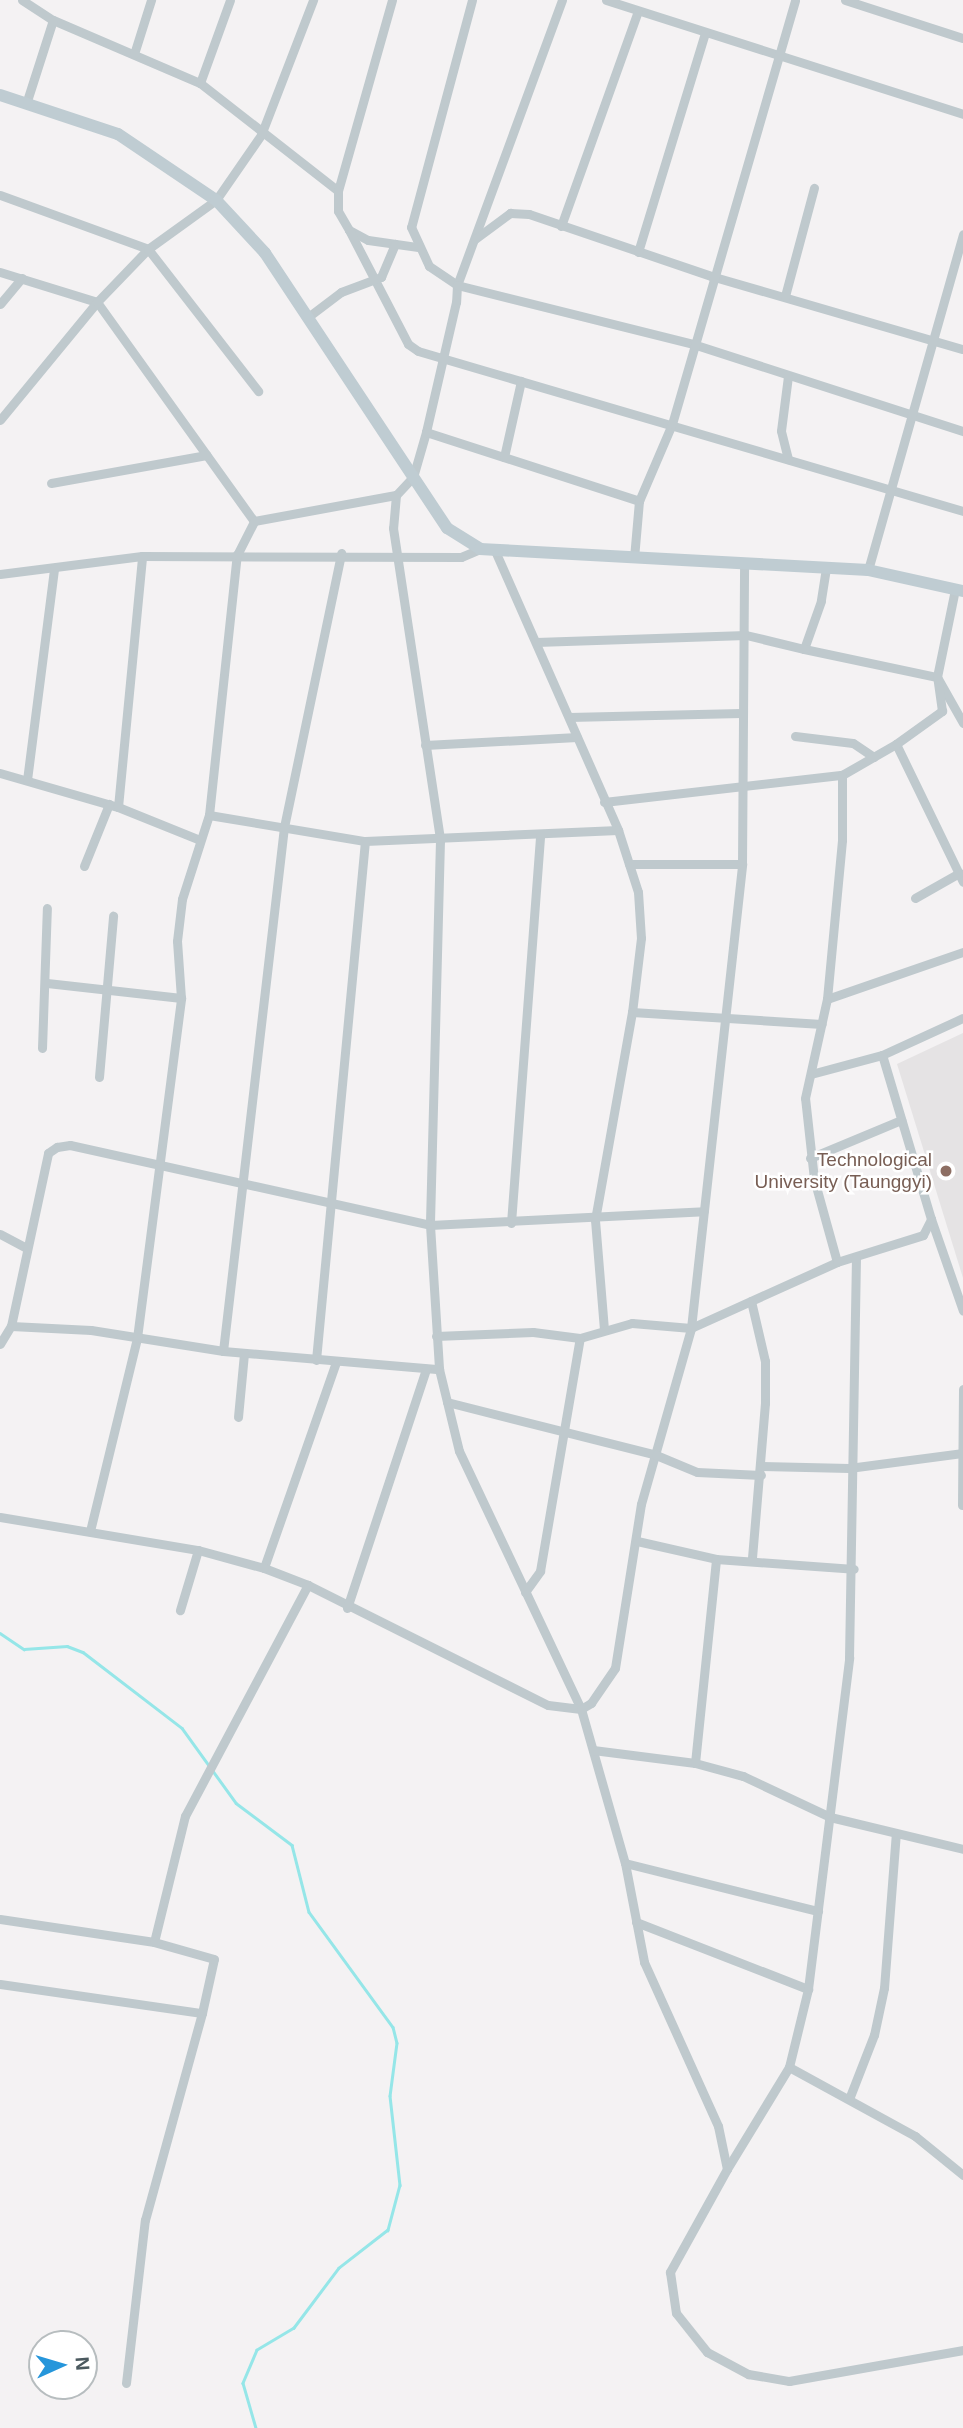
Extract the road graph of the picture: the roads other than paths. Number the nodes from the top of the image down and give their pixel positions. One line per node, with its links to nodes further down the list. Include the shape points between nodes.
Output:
1 (22, 0): 12 (street)
2 (151, 0): 15 (street)
3 (230, 0): 17 (street)
4 (313, 0): 21 (street)
5 (392, 0): 23 (street)
6 (471, 0): 31 (street, via 411,227)
7 (562, 0): 29 (street)
8 (606, 0): 11 (street)
9 (795, 0): 16 (street)
10 (845, 0): 14 (street)
11 (638, 11): 13 (street); 26 (street)
12 (53, 20): 15 (street); 19 (street)
13 (705, 33): 16 (street); 33 (street)
14 (963, 38)
15 (134, 54): 17 (street)
16 (780, 56): 20 (street); 35 (street)
17 (200, 83): 21 (street)
18 (0, 95): 19 (main road)
19 (26, 104): 25 (main road, via 118,134)
20 (963, 114)
21 (261, 135): 23 (street); 25 (street)
22 (814, 188): 39 (street)
23 (338, 191): 27 (street, via 338,211)
24 (0, 195): 32 (street)
25 (216, 200): 32 (street); 42 (main road, via 265,253)
26 (561, 226): 29 (street, via 510,213); 33 (street)
27 (349, 230): 30 (street); 37 (street)
28 (963, 234): 43 (street)
29 (473, 240): 38 (street)
30 (395, 244): 31 (street); 37 (street, via 381,277)
31 (417, 247): 38 (street, via 429,265)
32 (148, 249): 40 (street); 49 (street)
33 (638, 251): 35 (street)
34 (0, 272): 36 (street)
35 (711, 276): 39 (street); 44 (street)
36 (22, 278): 40 (street); 41 (street)
37 (374, 282): 42 (street, via 341,292); 46 (street, via 408,344)
38 (457, 285): 44 (street); 46 (street)
39 (785, 296): 43 (street)
40 (97, 302): 51 (street); 55 (street)
41 (0, 304)
42 (308, 317): 58 (main road)
43 (933, 340): 45 (street); 50 (street)
44 (693, 345): 47 (street); 52 (street)
45 (963, 349)
46 (443, 359): 48 (street); 54 (street)
47 (788, 376): 50 (street); 57 (street, via 781,431)
48 (521, 381): 52 (street); 56 (street)
49 (258, 391)
50 (912, 417): 53 (street); 60 (street)
51 (0, 420)
52 (672, 424): 57 (street); 62 (street)
53 (963, 431)
54 (426, 432): 56 (street); 58 (street)
55 (207, 455): 59 (street); 64 (street)
56 (504, 457): 62 (street)
57 (788, 459): 60 (street)
58 (413, 477): 61 (street); 65 (main road, via 447,528)
59 (51, 483)
60 (892, 491): 63 (street); 75 (street)
61 (396, 495): 64 (street, via 302,508); 67 (street)
62 (639, 501): 71 (street)
63 (963, 511)
64 (254, 521): 69 (street)
65 (480, 549): 67 (street, via 461,557); 68 (main road)
66 (341, 553): 67 (street); 69 (street); 97 (street)
67 (396, 554): 88 (street)
68 (496, 554): 71 (main road); 79 (street)
69 (237, 555): 70 (street); 96 (street)
70 (142, 556): 73 (street); 95 (street)
71 (634, 558): 72 (main road)
72 (744, 564): 74 (main road); 78 (street)
73 (54, 568): 76 (street); 92 (street)
74 (826, 568): 75 (main road); 80 (street, via 821,601)
75 (869, 570): 77 (main road)
76 (0, 574)
77 (959, 590): 81 (street)
78 (746, 635): 79 (street); 80 (street); 82 (street)
79 (537, 642): 83 (street)
80 (804, 649): 81 (street)
81 (937, 677): 84 (street); 87 (street, via 942,711)
82 (741, 713): 83 (street); 93 (street)
83 (569, 717): 86 (street)
84 (963, 723)
85 (795, 736): 89 (street, via 853,743)
86 (577, 737): 88 (street); 94 (street)
87 (896, 744): 89 (street); 106 (street)
88 (425, 745): 102 (street)
89 (874, 757): 91 (street)
90 (0, 773): 92 (street)
91 (842, 775): 93 (street); 114 (street, via 842,840)
92 (27, 780): 95 (street)
93 (742, 784): 94 (street); 104 (street)
94 (604, 802): 98 (street)
95 (114, 805): 100 (street); 105 (street)
96 (209, 815): 97 (street); 100 (street)
97 (284, 827): 101 (street); 126 (street)
98 (618, 830): 99 (street); 103 (street)
99 (540, 836): 102 (street); 131 (street)
100 (200, 840): 113 (street, via 182,899 177,941)
101 (365, 841): 102 (street); 127 (street)
102 (440, 841): 132 (street)
103 (629, 864): 104 (street); 115 (street, via 638,892 641,938)
104 (743, 864): 116 (street)
105 (84, 866)
106 (961, 878): 107 (street)
107 (915, 898)
108 (47, 908): 111 (street)
109 (113, 916): 112 (street)
110 (963, 952): 114 (street)
111 (47, 982): 112 (street); 119 (street)
112 (107, 990): 113 (street); 122 (street)
113 (181, 998): 125 (street)
114 (827, 999): 118 (street)
115 (632, 1012): 116 (street); 130 (street)
116 (726, 1016): 118 (street); 128 (street)
117 (963, 1018): 120 (street)
118 (822, 1024): 121 (street)
119 (42, 1048)
120 (882, 1055): 121 (street); 123 (street)
121 (810, 1074): 124 (street, via 805,1098)
122 (99, 1077)
123 (901, 1120): 124 (street); 129 (street)
124 (810, 1158): 136 (street)
125 (157, 1168): 126 (street); 134 (street, via 70,1145 57,1147 48,1153); 143 (street)
126 (244, 1186): 127 (street); 146 (street)
127 (328, 1206): 132 (street); 148 (street)
128 (704, 1212): 130 (street); 140 (street)
129 (931, 1219): 135 (street, via 923,1235 910,1242); 138 (street)
130 (595, 1220): 131 (street); 141 (street)
131 (511, 1223): 132 (street)
132 (429, 1225): 142 (street)
133 (0, 1234): 134 (street)
134 (26, 1248): 139 (street)
135 (856, 1257): 136 (street); 158 (street)
136 (837, 1262): 137 (street)
137 (751, 1301): 140 (street); 159 (street, via 765,1361)
138 (963, 1311)
139 (11, 1326): 143 (street); 145 (street)
140 (691, 1328): 141 (street, via 632,1323); 157 (street)
141 (604, 1330): 144 (street)
142 (436, 1336): 144 (street, via 533,1332); 151 (street)
143 (137, 1338): 146 (street); 162 (street)
144 (580, 1338): 155 (street)
145 (1, 1340)
146 (223, 1351): 147 (street)
147 (244, 1353): 148 (street); 154 (street)
148 (316, 1360): 149 (street)
149 (336, 1362): 150 (street); 167 (street)
150 (426, 1368): 151 (street); 171 (street)
151 (439, 1369): 153 (street)
152 (963, 1389): 156 (street)
153 (447, 1402): 155 (street); 170 (street, via 459,1451)
154 (238, 1417)
155 (565, 1432): 157 (street); 170 (street, via 540,1571)
156 (962, 1453): 158 (street); 160 (street)
157 (656, 1455): 159 (street, via 697,1472); 163 (street)
158 (849, 1468): 159 (street); 168 (street)
159 (762, 1471): 166 (street)
160 (962, 1506)
161 (0, 1517): 162 (street)
162 (90, 1531): 164 (street)
163 (637, 1541): 165 (street); 173 (street, via 615,1668 601,1693)
164 (198, 1550): 167 (street); 172 (street)
165 (716, 1559): 166 (street); 175 (street)
166 (752, 1559): 168 (street)
167 (264, 1568): 169 (street)
168 (854, 1569): 176 (street)
169 (308, 1584): 171 (street); 183 (street, via 185,1816)
170 (525, 1592): 173 (street)
171 (347, 1608): 173 (street, via 548,1705)
172 (180, 1610)
173 (581, 1709): 174 (street)
174 (593, 1750): 175 (street); 179 (street)
175 (695, 1763): 176 (street, via 743,1776)
176 (830, 1817): 177 (street); 180 (street)
177 (896, 1833): 178 (street); 188 (street, via 884,1988 874,2035)
178 (963, 1849)
179 (625, 1863): 180 (street); 182 (street)
180 (818, 1911): 185 (street)
181 (0, 1919): 183 (street)
182 (636, 1922): 185 (street); 189 (street, via 644,1962 718,2126)
183 (154, 1942): 186 (street, via 214,1959)
184 (0, 1984): 186 (street)
185 (808, 1989): 187 (street)
186 (202, 2013): 192 (street, via 145,2220)
187 (789, 2067): 188 (street); 189 (street)
188 (849, 2099): 190 (street, via 915,2136)
189 (727, 2169): 191 (street, via 670,2272 676,2313 707,2352 748,2374 789,2381)
190 (963, 2175)
191 (963, 2350)
192 (126, 2383)

